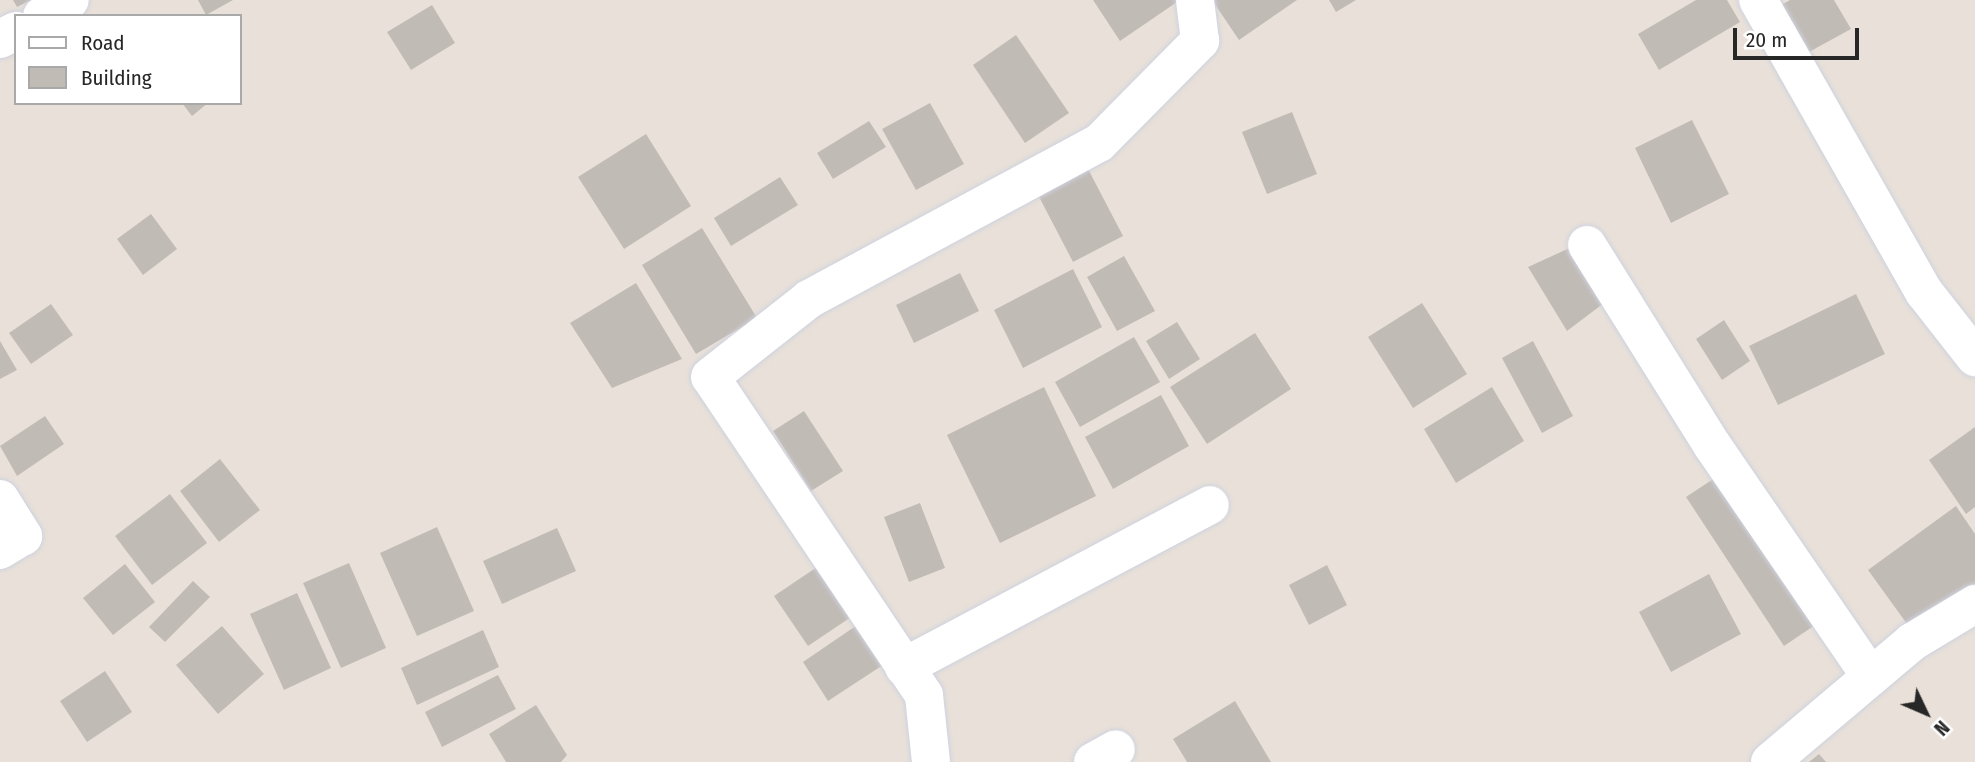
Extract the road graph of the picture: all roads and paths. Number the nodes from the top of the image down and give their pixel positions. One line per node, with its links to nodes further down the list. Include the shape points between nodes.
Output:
1 (70, 0): 4 (street)
2 (1195, 0): 11 (street, via 1200,41 1099,142 808,299 710,377)
3 (1758, 0): 6 (street, via 1924,292)
4 (46, 14)
5 (1587, 245): 12 (street, via 1712,445)
6 (1975, 357)
7 (0, 499): 9 (street, via 23,536)
8 (1210, 505): 11 (street)
9 (0, 550)
10 (1975, 604): 12 (street)
11 (904, 667): 13 (street, via 924,695)
12 (1871, 677): 14 (street)
13 (931, 762)
14 (1770, 762)

